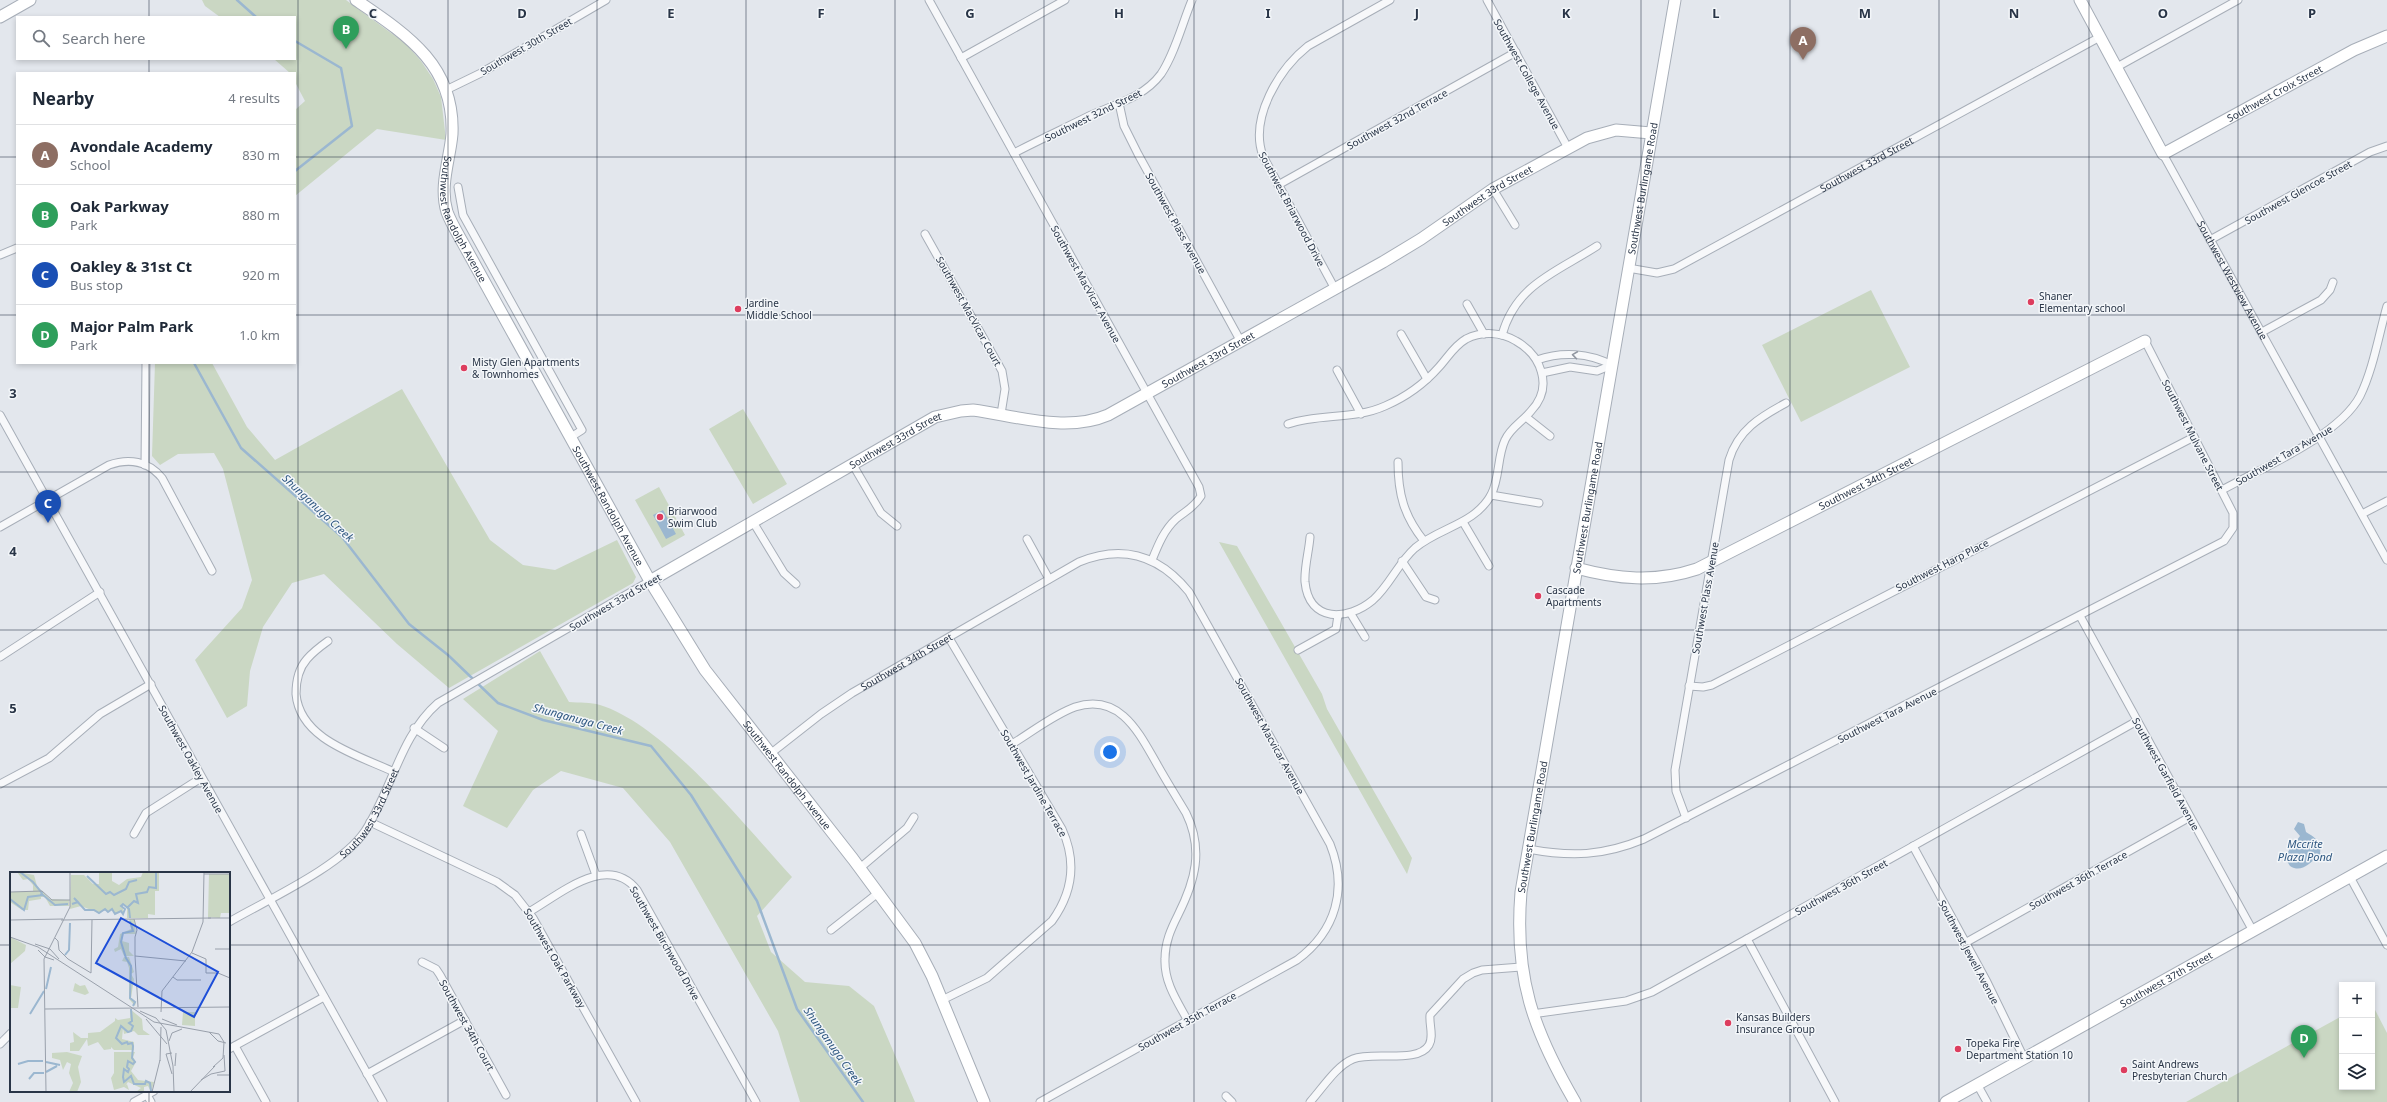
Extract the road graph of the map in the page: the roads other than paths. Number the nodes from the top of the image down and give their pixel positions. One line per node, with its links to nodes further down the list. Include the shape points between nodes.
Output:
1 (30, 0): 12 (street)
2 (356, 0): 18 (street, Southwest Randolph Avenue, via 413,41 433,64)
3 (606, 0): 18 (street, Southwest 30th Street)
4 (929, 0): 16 (street, Southwest MacVicar Avenue)
5 (1065, 0): 16 (street)
6 (1192, 0): 19 (street, Southwest 32nd Street, via 1167,64 1161,73 1145,90)
7 (1390, 0): 25 (street, Southwest Briarwood Drive, via 1308,46 1284,69 1265,108 1258,131 1262,156)
8 (1487, 0): 15 (street, Southwest College Avenue)
9 (1675, 0): 20 (street, Southwest Burlingame Road)
10 (2080, 0): 14 (street, Southwest Westview Avenue)
11 (2238, 0): 17 (street)
12 (0, 17)
13 (2387, 36): 24 (street, Southwest Croix Street, via 2354,50)
14 (2100, 38): 17 (street, Southwest Westview Avenue); 36 (street, Southwest 33rd Street, via 1674,269 1657,273)
15 (1516, 52): 22 (street, Southwest College Avenue); 25 (street, Southwest 32nd Terrace)
16 (961, 58): 23 (street, Southwest MacVicar Avenue)
17 (2117, 67): 24 (street, Southwest Westview Avenue)
18 (446, 90): 34 (street, Southwest Randolph Avenue, via 452,120 445,178 447,212)
19 (1119, 103): 23 (street, Southwest 32nd Street); 47 (street, Southwest Plass Avenue, via 1124,126 1138,154)
20 (1651, 133): 22 (street, Southwest 33rd Street, via 1608,130); 36 (street, Southwest Burlingame Road)
21 (2387, 146): 30 (street, Southwest Glencoe Street, via 2370,152)
22 (1568, 148): 27 (street, Southwest 33rd Street)
23 (1014, 153): 55 (street, Southwest MacVicar Avenue)
24 (2163, 154): 30 (street, Southwest Westview Avenue)
25 (1278, 185): 38 (street, Southwest Briarwood Drive)
26 (458, 187): 31 (street, via 463,215)
27 (1493, 189): 28 (street); 38 (street, Southwest 33rd Street, via 1421,239)
28 (1516, 225)
29 (925, 234): 57 (street, Southwest MacVicar Court, via 1002,371 1006,389)
30 (2210, 240): 43 (street, Southwest Westview Avenue)
31 (480, 246): 34 (street); 41 (street)
32 (1597, 246): 46 (street, via 1531,286 1511,311)
33 (16, 248): 35 (street)
34 (468, 252): 42 (street, Southwest Randolph Avenue)
35 (0, 255)
36 (1628, 268): 51 (street, Southwest Burlingame Road)
37 (2333, 282): 43 (street, via 2321,300)
38 (1335, 288): 47 (street, Southwest 33rd Street)
39 (1468, 304): 45 (street)
40 (2387, 306): 64 (street, Southwest Tara Avenue, via 2360,396 2340,422)
41 (519, 317): 42 (street); 62 (street, via 582,430)
42 (508, 324): 62 (street, Southwest Randolph Avenue)
43 (2262, 332): 64 (street, Southwest Westview Avenue)
44 (1401, 334): 54 (street)
45 (1484, 334): 46 (street); 54 (street, via 1459,344)
46 (1502, 335): 49 (street, via 1522,344)
47 (1240, 340): 55 (street, Southwest 33rd Street)
48 (2145, 342): 65 (street, Southwest Mulvane Street); 86 (street, Southwest 34th Street)
49 (1537, 360): 51 (street, one-way to 49, via 1599,358 1568,354); 53 (street)
50 (146, 364): 67 (street)
51 (1612, 366): 53 (street, via 1597,371 1570,367); 88 (street, Southwest Burlingame Road)
52 (1337, 370): 58 (street)
53 (1542, 373): 60 (street, via 1541,396)
54 (1427, 379): 58 (street, via 1402,397)
55 (1146, 393): 57 (street, Southwest 33rd Street, via 1108,415 1084,423 1063,424); 83 (street, Southwest MacVicar Avenue, via 1199,487 1201,496 1195,506 1168,528)
56 (1786, 403): 86 (street, Southwest Plass Avenue, via 1753,422 1737,440 1732,452)
57 (1001, 414): 68 (street, Southwest 33rd Street, via 961,411 935,417)
58 (1361, 414): 61 (street, via 1307,418)
59 (0, 415): 71 (street, Southwest Oakley Avenue)
60 (1526, 417): 63 (street); 70 (street, via 1511,430 1504,441)
61 (1288, 424)
62 (571, 436): 91 (street, Southwest Randolph Avenue)
63 (1550, 436)
64 (2319, 436): 69 (street, Southwest Tara Avenue); 74 (street, Southwest Westview Avenue)
65 (2194, 437): 69 (street, Southwest Mulvane Street); 104 (street, Southwest Harp Place, via 1712,685)
66 (1398, 462): 82 (street, via 1402,505)
67 (145, 464): 71 (street, via 128,461 109,465); 89 (street, via 162,478)
68 (852, 465): 75 (street, Southwest 33rd Street); 77 (street, via 881,513)
69 (2222, 490): 79 (street, Southwest Mulvane Street, via 2233,513)
70 (1491, 495): 73 (street); 76 (street, via 1483,507)
71 (48, 500): 78 (street); 93 (street, Southwest Oakley Avenue)
72 (2387, 500): 74 (street)
73 (1540, 503)
74 (2362, 514): 84 (street, Southwest Westview Avenue)
75 (753, 522): 91 (street, Southwest 33rd Street); 92 (street, via 784,573)
76 (1463, 522): 82 (street); 87 (street)
77 (897, 526)
78 (0, 527)
79 (2232, 531): 97 (street, Southwest Tara Avenue, via 2218,546)
80 (1310, 537): 96 (street, via 1306,589 1312,602 1320,609)
81 (1027, 539): 90 (street)
82 (1424, 541): 85 (street)
83 (1152, 560): 90 (street, Southwest 34th Street, via 1127,554 1101,555 1079,562); 130 (street, Southwest Macvicar Avenue, via 1175,576 1195,601 1330,844 1338,871 1339,891 1337,905)
84 (2387, 560)
85 (1402, 561): 94 (street, via 1426,597); 95 (street, via 1383,590)
86 (1711, 563): 88 (street, Southwest 34th Street, via 1682,574 1650,579 1625,578); 104 (street, Southwest Plass Avenue)
87 (1490, 566)
88 (1576, 568): 120 (street, Southwest Burlingame Road)
89 (212, 571)
90 (1049, 579): 99 (street, Southwest 34th Street)
91 (650, 581): 106 (street, Southwest 33rd Street, via 438,703); 109 (street, Southwest Randolph Avenue, via 705,670)
92 (796, 584)
93 (100, 592): 102 (street); 103 (street, Southwest Oakley Avenue)
94 (1435, 600)
95 (1351, 614): 96 (street); 98 (street)
96 (1338, 615): 101 (street, via 1336,629)
97 (2080, 616): 105 (street, Southwest Garfield Avenue); 114 (street, Southwest Tara Avenue)
98 (1365, 637)
99 (949, 638): 107 (street, Southwest Jardine Terrace); 109 (street, Southwest 34th Street, via 830,707)
100 (328, 640): 110 (street, via 307,659 299,674 296,690 302,714 311,728 324,738)
101 (1298, 650)
102 (0, 657)
103 (151, 684): 111 (street, Southwest Oakley Avenue); 112 (street, via 100,714 49,758)
104 (1689, 686): 114 (street, Southwest Plass Avenue, via 1675,770 1676,791)
105 (2137, 721): 115 (street, Southwest Garfield Avenue); 119 (street, Southwest 36th Street)
106 (414, 728): 108 (street); 110 (street, Southwest 33rd Street)
107 (1012, 744): 138 (street, Southwest Jardine Terrace, via 1066,839 1072,864 1069,889 1052,921 998,970 975,985); 141 (street, via 1069,710 1089,705 1115,710 1135,727 1186,813 1197,847 1194,879 1169,934 1164,959 1172,990)
108 (444, 748)
109 (770, 754): 122 (street, Southwest Randolph Avenue)
110 (394, 772): 116 (street, Southwest 33rd Street)
111 (201, 778): 117 (street, via 146,813); 126 (street, Southwest Oakley Avenue)
112 (0, 784)
113 (914, 817): 122 (street, via 908,828)
114 (1686, 818): 120 (street, Southwest Tara Avenue, via 1644,839 1613,850 1575,856)
115 (2190, 818): 131 (street, Southwest Garfield Avenue); 133 (street, Southwest 36th Terrace)
116 (370, 822): 126 (street, Southwest 33rd Street, via 357,841 340,857); 127 (street, Southwest Oak Parkway, via 497,882 515,895)
117 (134, 834)
118 (581, 834): 123 (street)
119 (1913, 846): 132 (street, Southwest 36th Street); 133 (street, Southwest Jewell Avenue)
120 (1528, 849): 136 (street, Southwest Burlingame Road, via 1518,926)
121 (2387, 856): 124 (street, Southwest 37th Street)
122 (860, 868): 125 (street, Southwest Randolph Avenue)
123 (596, 875): 127 (street); 157 (street, Southwest Birchwood Drive, via 619,876 629,881 637,890)
124 (2350, 877): 131 (street, Southwest 37th Street); 134 (street)
125 (878, 893): 129 (street); 138 (street, Southwest Randolph Avenue, via 915,943)
126 (269, 898): 128 (street, Southwest 33rd Street); 137 (street, Southwest Oakley Avenue)
127 (529, 912): 156 (street, Southwest Oak Parkway)
128 (230, 921)
129 (831, 930)
130 (1326, 930): 141 (street, Southwest 35th Terrace, via 1317,943 1297,960)
131 (2253, 932): 145 (street, Southwest 37th Street)
132 (1747, 939): 139 (street, Southwest 36th Street, via 1640,997); 163 (street)
133 (1965, 943): 145 (street, Southwest Jewell Avenue)
134 (2387, 946)
135 (422, 962): 140 (street, Southwest 34th Court, via 436,969)
136 (1521, 967): 139 (street, Southwest Burlingame Road); 161 (street, via 1482,970 1464,979 1430,1015 1431,1036 1424,1051 1407,1056 1380,1055 1353,1059 1342,1066)
137 (324, 997): 144 (street); 146 (street, Southwest Oakley Avenue)
138 (942, 1000): 158 (street, Southwest Randolph Avenue)
139 (1532, 1014): 162 (street, Southwest Burlingame Road, via 1553,1064)
140 (465, 1020): 146 (street); 150 (street, Southwest 34th Court)
141 (1188, 1021): 159 (street, Southwest 35th Terrace)
142 (10, 1034): 143 (street)
143 (0, 1043)
144 (232, 1048): 154 (street)
145 (2024, 1058): 147 (street, Southwest 37th Street)
146 (367, 1074): 155 (street, Southwest Oakley Avenue)
147 (1977, 1084): 164 (street, Southwest 37th Street); 165 (street)
148 (152, 1092): 149 (street)
149 (147, 1095): 152 (street); 153 (street)
150 (506, 1095)
151 (1226, 1096): 160 (street)
152 (134, 1102)
153 (151, 1102)
154 (266, 1102)
155 (383, 1102)
156 (636, 1102)
157 (756, 1102)
158 (984, 1102)
159 (1040, 1102)
160 (1232, 1102)
161 (1310, 1102)
162 (1575, 1102)
163 (1835, 1102)
164 (1946, 1102)
165 (1987, 1102)

